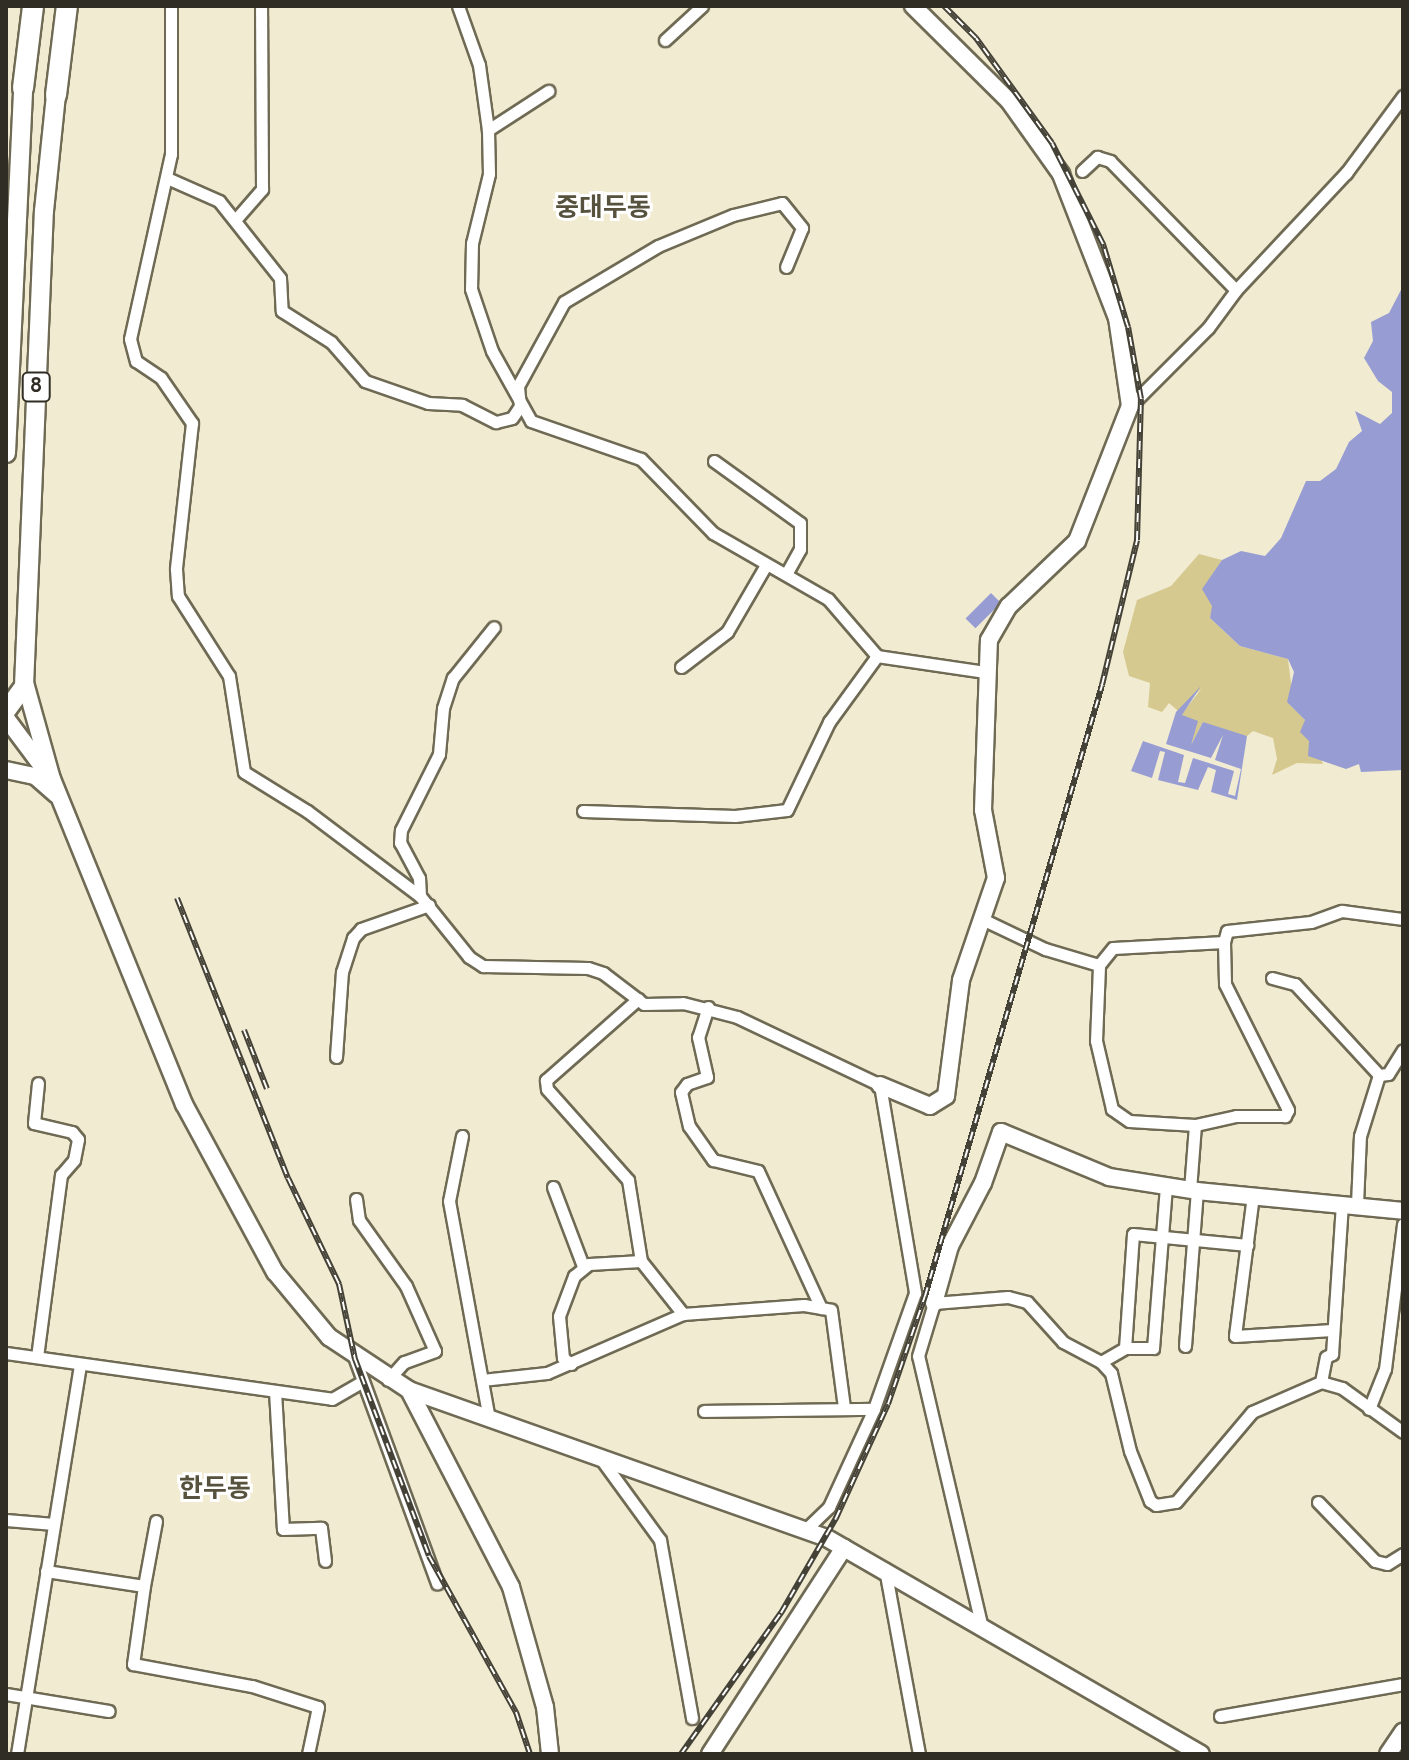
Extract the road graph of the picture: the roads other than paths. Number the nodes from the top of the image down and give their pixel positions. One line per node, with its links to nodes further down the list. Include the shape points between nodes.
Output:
1 (33, 6): 9 (highway, 8)
2 (67, 6): 11 (highway, 8)
3 (171, 6): 15 (street, via 174,117)
4 (261, 6): 17 (street, via 262,189)
5 (458, 6): 13 (street, via 479,65)
6 (702, 6): 8 (street)
7 (913, 6): 21 (street, via 1009,101 1061,174 1117,318)
8 (665, 40)
9 (14, 86): 16 (main road, 8)
10 (548, 91): 13 (street)
11 (56, 95): 31 (main road, 8, via 44,211)
12 (1403, 96): 19 (street, via 1346,173)
13 (488, 130): 20 (street, via 489,174 472,243 471,289 492,351)
14 (1082, 171): 19 (street, via 1097,157 1110,161)
15 (167, 178): 17 (street, via 219,201); 38 (street, via 130,339 136,361 161,378 192,423 176,569 182,608 229,676 244,772 307,811)
16 (11, 207): 22 (main road, 8)
17 (236, 219): 20 (street, via 280,278 282,311 331,342 365,381 428,403 462,405 496,422 512,418)
18 (786, 267): 20 (street, via 802,228 782,203 733,215 658,246 564,302 518,386)
19 (1236, 290): 21 (street, via 1208,328)
20 (520, 406): 24 (street, via 543,427 641,459 713,533)
21 (1130, 406): 30 (street, via 1077,541 1039,574 994,626)
22 (6, 453)
23 (714, 461): 25 (street, via 800,523 800,549)
24 (766, 565): 25 (street); 29 (street, via 727,632)
25 (787, 572): 27 (street, via 828,599)
26 (494, 627): 38 (street, via 453,678 443,708 439,754 401,830 400,843 419,878)
27 (877, 656): 30 (street); 37 (street, via 829,722 787,810 735,816)
28 (6, 661): 31 (main road, via 19,668)
29 (681, 667)
30 (985, 672): 40 (street, via 983,810 996,878)
31 (24, 679): 32 (main road); 35 (street)
32 (9, 704)
33 (6, 718): 35 (street)
34 (6, 770): 36 (street, via 35,776)
35 (52, 779): 36 (street)
36 (59, 796): 75 (street, via 140,1006 213,1162 275,1272 310,1318)
37 (583, 811)
38 (420, 896): 39 (street)
39 (429, 905): 45 (street, via 469,957 483,966 580,966 603,973); 48 (street, via 361,929 353,938 342,972)
40 (982, 919): 43 (street, via 1045,949); 51 (street, via 961,980 946,1096 930,1106)
41 (1403, 919): 42 (street, via 1342,911 1311,922 1227,931)
42 (1224, 942): 43 (street, via 1123,943); 52 (street, via 1225,984 1288,1110 1280,1119 1236,1116)
43 (1099, 965): 52 (street, via 1096,1041 1112,1109 1129,1121)
44 (1272, 978): 49 (street, via 1295,984)
45 (638, 999): 46 (street, via 651,1006); 65 (street, via 546,1080 547,1089 628,1180)
46 (708, 1007): 51 (street); 68 (street, via 698,1037 707,1077 681,1092 689,1126 713,1160 758,1171)
47 (1403, 1050): 49 (street, via 1388,1074)
48 (336, 1057)
49 (1379, 1075): 59 (street, via 1360,1136)
50 (38, 1083): 74 (street, via 34,1123 72,1132 78,1139 74,1160 61,1175)
51 (880, 1085): 87 (street, via 915,1293)
52 (1195, 1125): 56 (street)
53 (462, 1136): 80 (street, via 449,1201)
54 (553, 1187): 66 (street)
55 (1166, 1187): 56 (street); 62 (street); 67 (street, via 1097,1175 1086,1165 1001,1132 983,1183 950,1246)
56 (1194, 1191): 57 (street); 63 (street)
57 (1253, 1195): 59 (street); 64 (street)
58 (356, 1199): 79 (street, via 359,1220 406,1286 435,1351 404,1362)
59 (1350, 1204): 60 (street); 70 (street)
60 (1403, 1211)
61 (1403, 1224): 88 (street, via 1385,1369)
62 (1162, 1236): 63 (street); 72 (street, via 1153,1348); 72 (street, via 1133,1234)
63 (1193, 1239): 64 (street); 71 (street)
64 (1247, 1245): 70 (street, via 1235,1336)
65 (641, 1261): 66 (street); 69 (street)
66 (583, 1266): 78 (street, via 565,1290 559,1316 563,1358)
67 (934, 1303): 76 (street, via 1008,1297 1027,1302 1063,1342); 106 (street, via 918,1356)
68 (821, 1308): 69 (street, via 761,1306); 86 (street, via 831,1310)
69 (683, 1314): 78 (street)
70 (1332, 1330): 82 (street, via 1332,1354 1326,1357)
71 (1185, 1346)
72 (1125, 1348): 76 (street)
73 (6, 1353): 74 (street)
74 (37, 1357): 77 (street)
75 (355, 1359): 79 (street); 81 (street)
76 (1101, 1362): 82 (street, via 1111,1373 1130,1451 1156,1505 1176,1502 1223,1453 1252,1412)
77 (80, 1364): 84 (street); 97 (street)
78 (571, 1364): 80 (street, via 547,1373)
79 (388, 1380): 83 (street)
80 (482, 1380): 90 (street)
81 (361, 1382): 84 (street, via 332,1399); 104 (street)
82 (1321, 1382): 88 (street, via 1342,1388)
83 (409, 1390): 85 (street); 92 (street)
84 (275, 1391): 101 (street, via 283,1529 321,1528)
85 (440, 1402): 90 (street); 92 (street)
86 (844, 1408): 87 (street); 89 (street)
87 (874, 1409): 98 (street, via 829,1507)
88 (1369, 1409): 91 (street)
89 (704, 1411)
90 (489, 1418): 93 (street)
91 (1403, 1432)
92 (430, 1434): 116 (street, via 511,1587 542,1693)
93 (601, 1459): 98 (street); 112 (street, via 660,1540)
94 (1318, 1502): 100 (street, via 1375,1561 1387,1564)
95 (6, 1520): 97 (street)
96 (156, 1521): 105 (street)
97 (54, 1524): 103 (street)
98 (804, 1531): 99 (street)
99 (844, 1548): 102 (street); 117 (street)
100 (1403, 1554)
101 (325, 1561)
102 (885, 1569): 106 (street); 118 (street)
103 (46, 1571): 105 (street); 109 (street)
104 (437, 1583)
105 (144, 1586): 115 (street, via 133,1664 252,1686 318,1707)
106 (983, 1632): 119 (street)
107 (1403, 1684): 111 (street)
108 (6, 1694): 109 (street)
109 (26, 1697): 110 (street); 114 (street)
110 (109, 1711)
111 (1220, 1716)
112 (692, 1718)
113 (1403, 1732): 120 (street)
114 (17, 1754)
115 (308, 1754)
116 (550, 1754)
117 (710, 1754)
118 (919, 1754)
119 (1201, 1754)
120 (1388, 1754)

